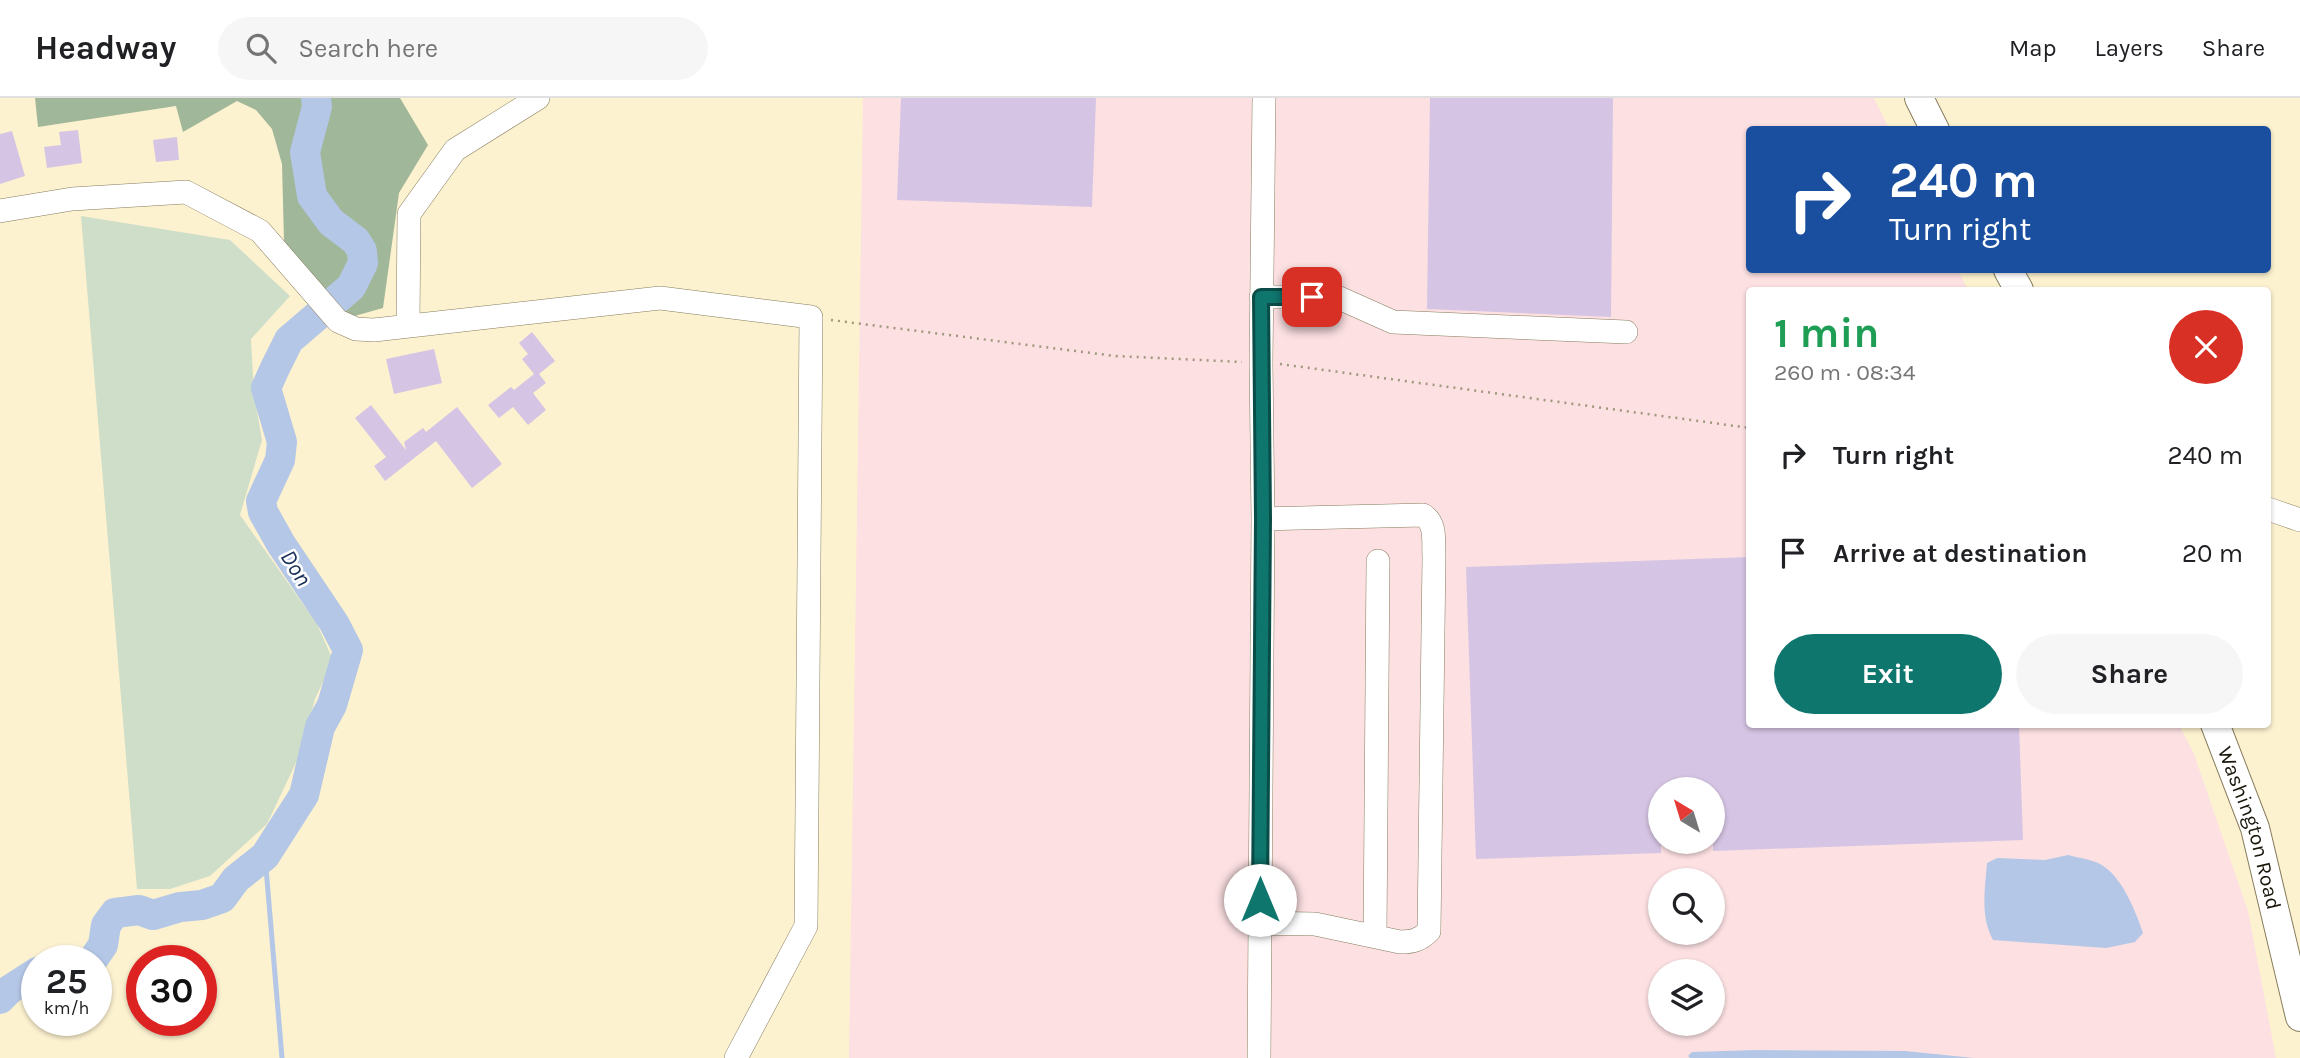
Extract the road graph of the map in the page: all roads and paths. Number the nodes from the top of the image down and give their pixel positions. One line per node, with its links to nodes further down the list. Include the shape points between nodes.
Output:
1 (538, 98): 8 (street, via 455,150 409,214)
2 (1264, 98): 6 (street)
3 (1919, 98): 4 (main road)
4 (1933, 126)
5 (0, 211): 8 (street, via 72,199 186,192 260,231 338,321 356,329)
6 (1261, 297): 9 (street, via 1337,298 1393,322); 14 (street)
7 (811, 317): 8 (street, via 660,298); 10 (path, via 1115,356); 21 (street, via 806,926)
8 (408, 325)
9 (1626, 332)
10 (1241, 362)
11 (1279, 363): 12 (path)
12 (1746, 427)
13 (2271, 510): 15 (street)
14 (1263, 519): 18 (street); 19 (street, via 1423,515 1433,527 1429,931 1412,942)
15 (2300, 520)
16 (1378, 561): 19 (street)
17 (2218, 728): 20 (main road, Washington Road, via 2255,828)
18 (1260, 923): 19 (street, via 1315,924); 22 (street)
19 (1375, 936)
20 (2300, 1017)
21 (736, 1058)
22 (1259, 1058)

